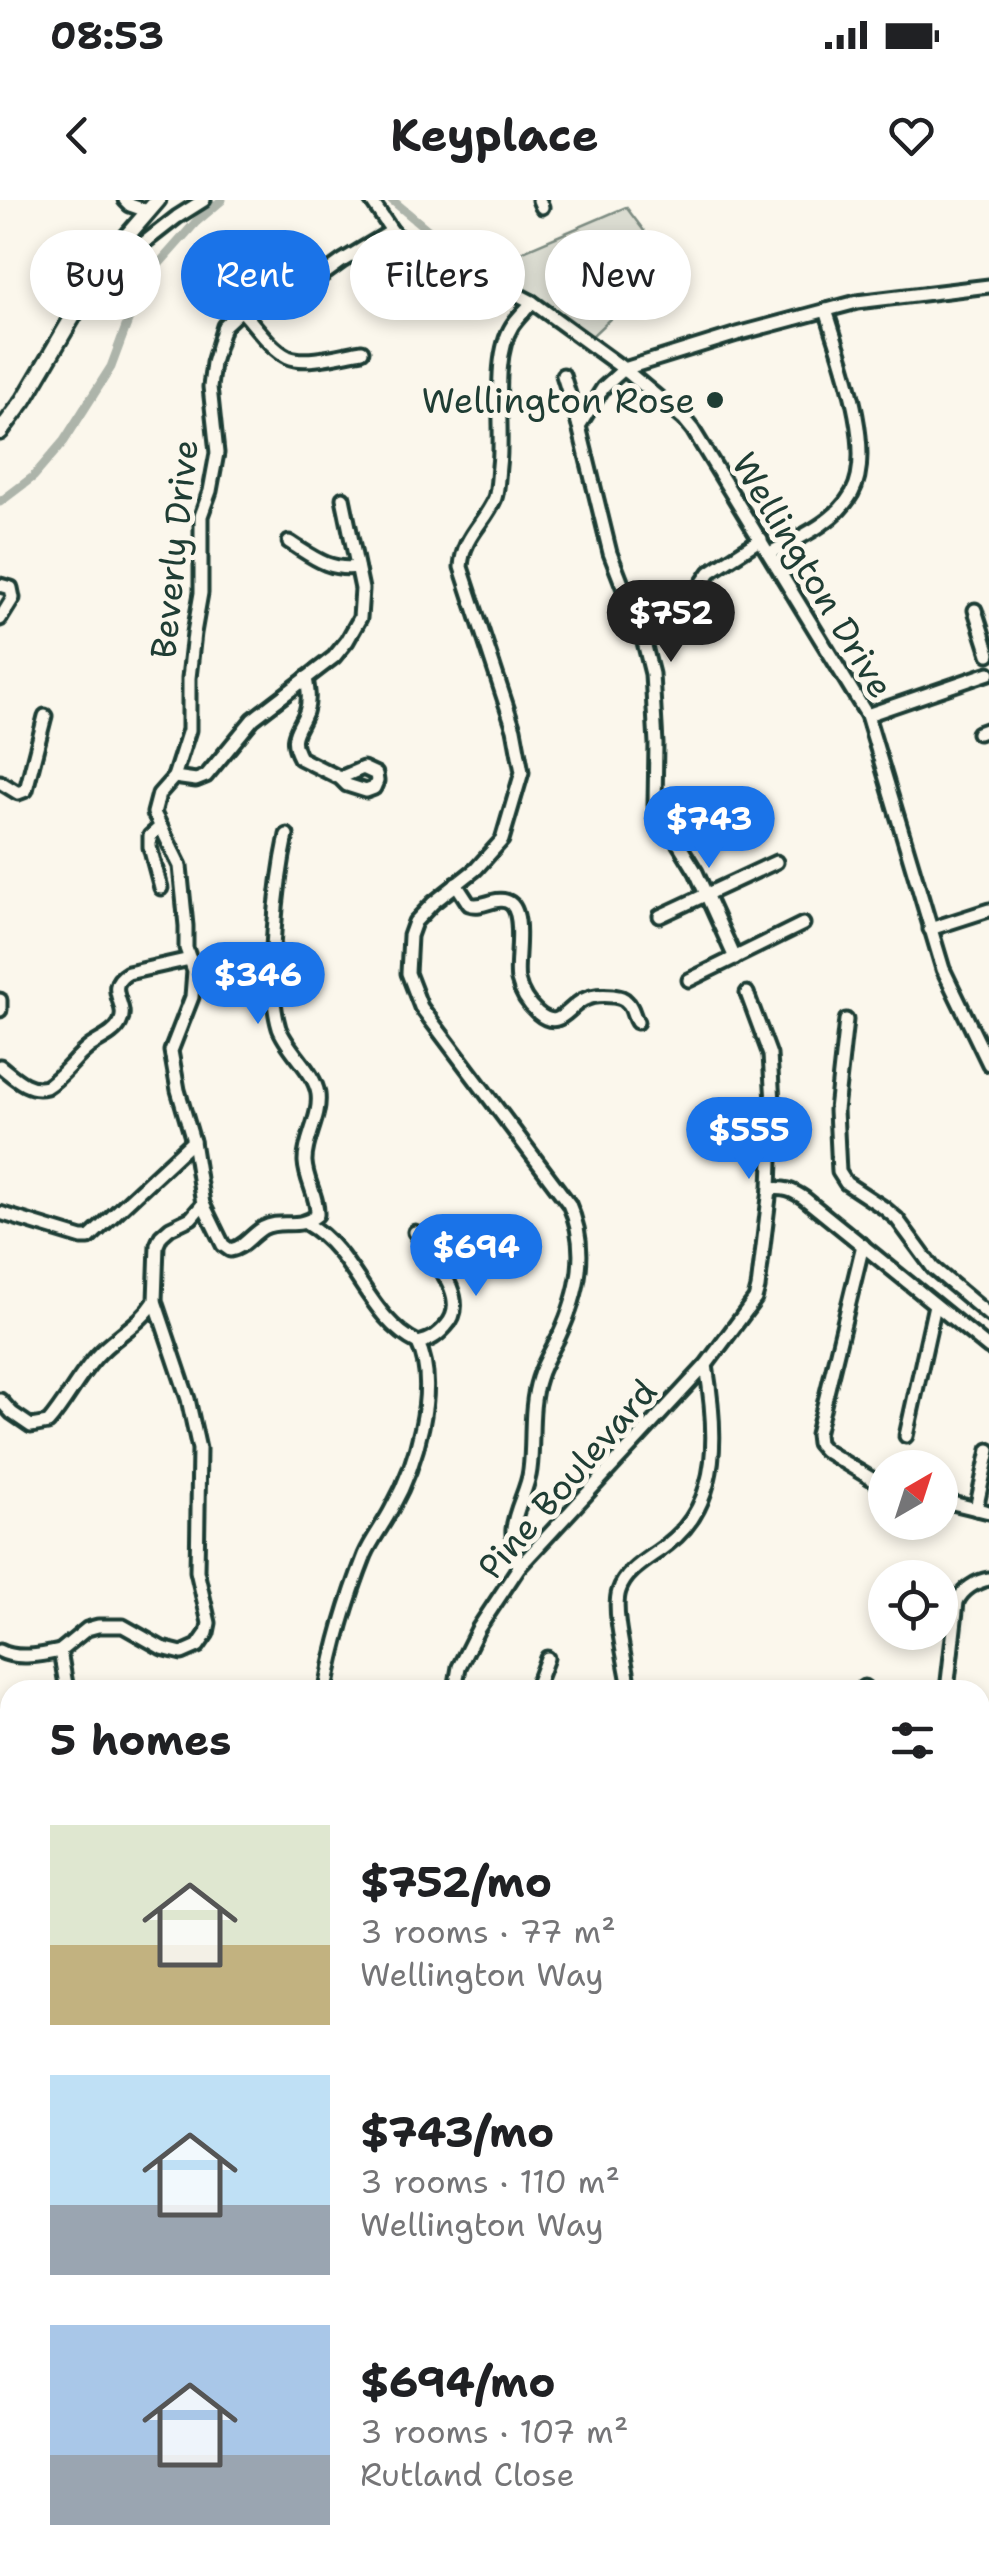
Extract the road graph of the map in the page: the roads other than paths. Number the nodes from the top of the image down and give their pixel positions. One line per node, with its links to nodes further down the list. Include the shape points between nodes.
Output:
1 (125, 200): 4 (street)
2 (204, 200): 6 (street)
3 (371, 200): 7 (street, Wellington Drive)
4 (153, 205): 5 (main road)
5 (132, 230)
6 (161, 230)
7 (391, 230)
8 (989, 286): 11 (street)
9 (525, 298): 10 (street, Wellington Drive)
10 (532, 302): 16 (street, Wellington Drive); 42 (street, via 506,339 495,498 470,534 460,567 522,772 502,840)
11 (826, 310): 16 (street); 23 (street, via 852,398 859,472 853,492 830,517)
12 (71, 320): 19 (main road)
13 (230, 320): 34 (street, Beverly Drive, via 210,387 218,453 201,516 202,594 188,678 189,730)
14 (250, 320): 15 (street, via 289,357)
15 (362, 351)
16 (624, 370): 18 (street, via 602,388); 21 (street, Wellington Drive, via 694,430)
17 (563, 374): 18 (street)
18 (579, 426): 39 (street, via 610,553 648,656 655,804)
19 (0, 432)
20 (343, 498): 24 (street)
21 (761, 539): 23 (street, Wellington Drive); 26 (street)
22 (288, 542): 24 (street, via 341,570)
23 (770, 553): 32 (street, Wellington Drive)
24 (357, 567): 31 (street, via 360,618 334,657)
25 (0, 584): 28 (street, via 11,588 13,598)
26 (701, 584)
27 (975, 610): 29 (street)
28 (0, 619)
29 (989, 654)
30 (989, 673): 32 (street)
31 (306, 678): 34 (street, via 254,718 206,776); 35 (street, via 307,709 295,749)
32 (867, 715): 48 (street, Wellington Drive)
33 (44, 716): 36 (street, via 26,790 18,793)
34 (174, 777): 38 (street, Beverly Drive, via 159,794 154,813)
35 (340, 778)
36 (0, 782)
37 (726, 809): 39 (street)
38 (160, 827): 43 (street, Beverly Drive, via 150,847); 50 (street, via 180,866)
39 (672, 834): 44 (street)
40 (286, 835): 63 (street, via 273,988 285,1042 318,1092 305,1160 318,1205)
41 (776, 862): 44 (street)
42 (456, 884): 56 (street, via 473,906 500,900 514,906 517,976 529,1004 544,1018 554,1020 586,998 603,995 628,1002); 78 (street, via 416,922 408,973 421,1007 569,1204 581,1238 577,1285 539,1378 531,1466 513,1529)
43 (161, 888)
44 (706, 895): 46 (street); 49 (street)
45 (989, 910): 48 (street)
46 (660, 916)
47 (803, 924): 49 (street)
48 (930, 929): 57 (street, Wellington Drive)
49 (735, 958): 51 (street)
50 (190, 959): 58 (street, via 121,977 120,1024 46,1087 30,1087); 59 (street, via 192,998 171,1051)
51 (689, 980)
52 (747, 993): 60 (street, Pine Boulevard, via 770,1055)
53 (0, 1000): 54 (street)
54 (0, 1010)
55 (846, 1020): 68 (street, via 836,1110 839,1172 897,1220 933,1268)
56 (637, 1022)
57 (989, 1064)
58 (0, 1066)
59 (193, 1141): 61 (street); 62 (street, via 89,1238)
60 (770, 1189): 65 (street, via 792,1190); 71 (street, Pine Boulevard, via 754,1300)
61 (203, 1204): 63 (street, via 230,1250 269,1226); 66 (street, via 161,1236)
62 (0, 1213)
63 (307, 1224): 69 (street, via 334,1245 390,1324)
64 (414, 1232): 69 (street, via 457,1307 433,1340)
65 (863, 1245): 67 (street); 75 (street, via 817,1434 824,1450)
66 (156, 1301): 72 (street, via 97,1356 48,1423 32,1426); 83 (street, via 200,1450 197,1571 207,1633 182,1653 123,1626 98,1626)
67 (935, 1305): 70 (street); 73 (street)
68 (989, 1315)
69 (418, 1344): 86 (street, via 426,1365 418,1447 366,1552)
70 (989, 1348)
71 (706, 1366): 78 (street, Pine Boulevard); 89 (street, Pine Boulevard, via 712,1403 707,1492 681,1534 627,1574 617,1596)
72 (0, 1400)
73 (906, 1436)
74 (989, 1450): 77 (street)
75 (868, 1477)
76 (958, 1505): 77 (street)
77 (983, 1511)
78 (519, 1567): 87 (street, Pine Boulevard, via 478,1630)
79 (989, 1580): 80 (street)
80 (958, 1601)
81 (952, 1650): 90 (street)
82 (0, 1651): 83 (street)
83 (60, 1651): 85 (street)
84 (546, 1658): 88 (street)
85 (65, 1680)
86 (328, 1680)
87 (457, 1680)
88 (538, 1680)
89 (628, 1680)
90 (948, 1680)

